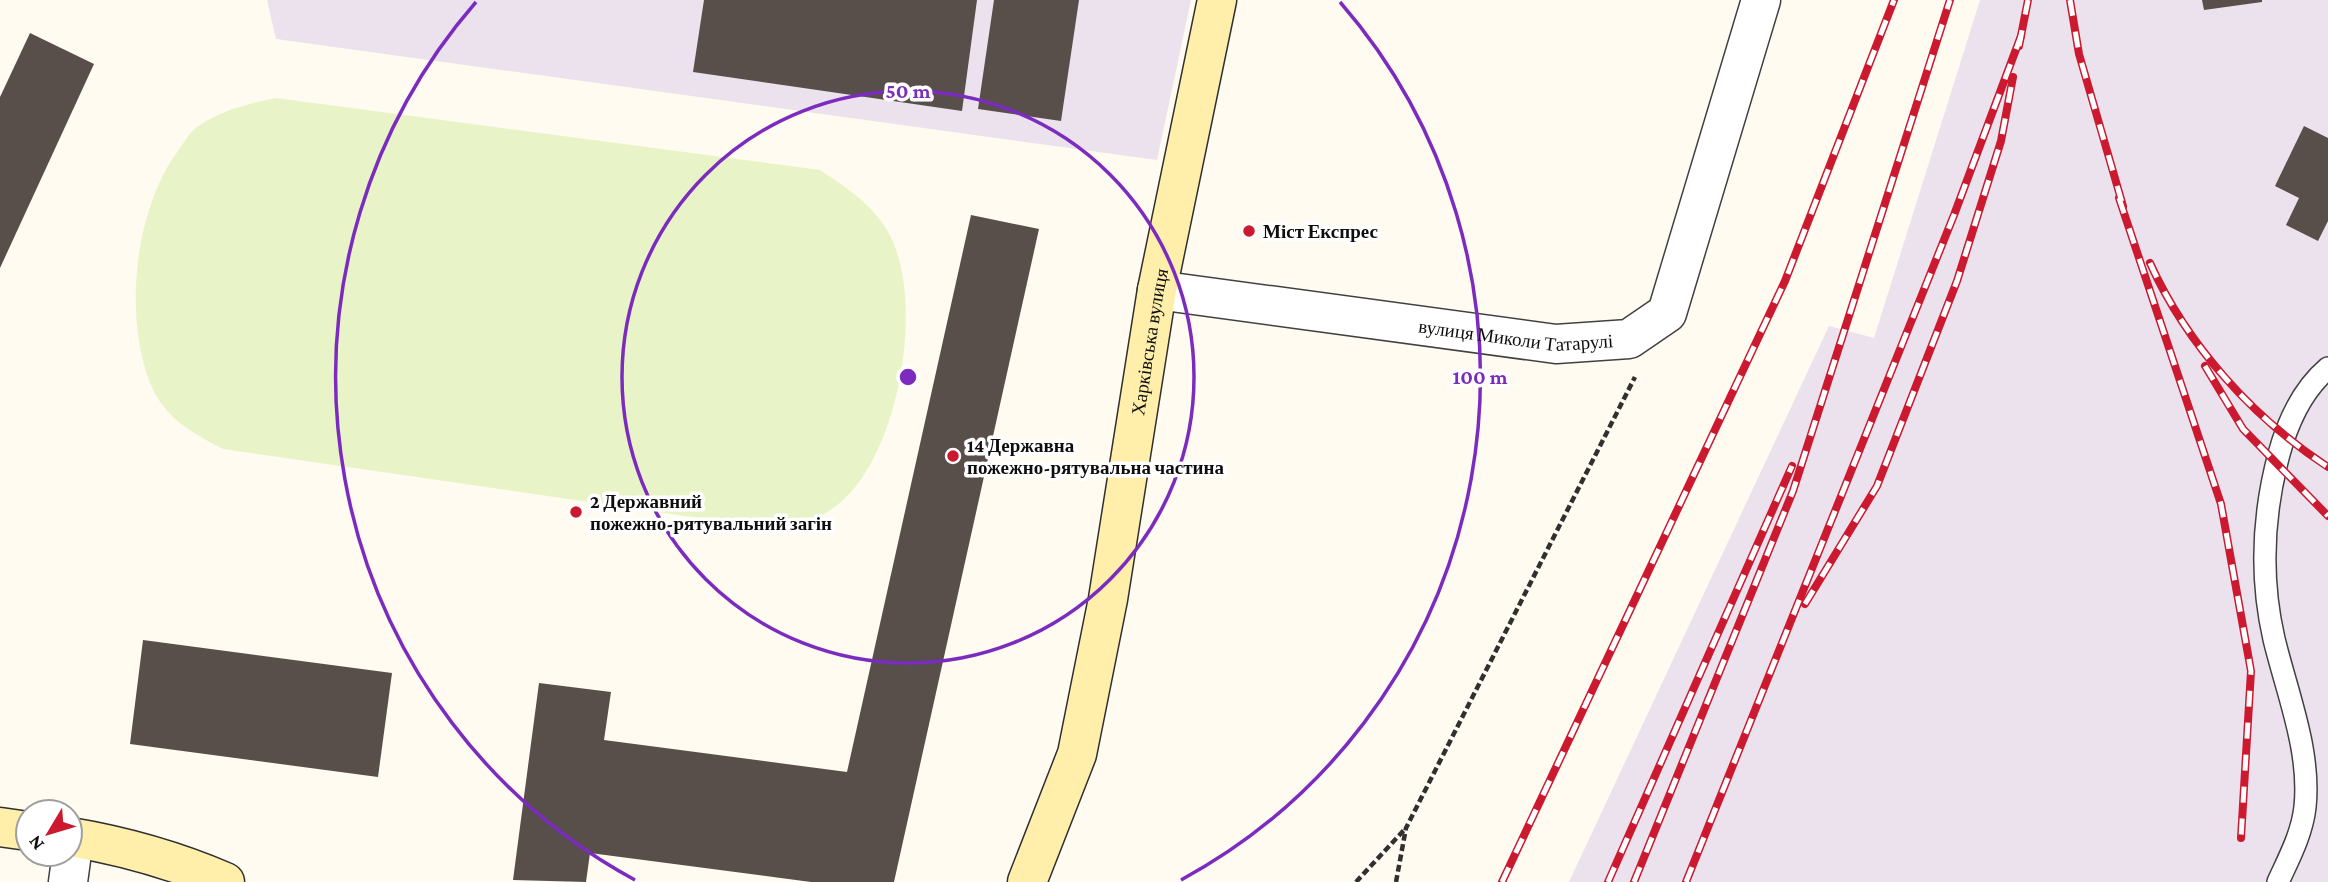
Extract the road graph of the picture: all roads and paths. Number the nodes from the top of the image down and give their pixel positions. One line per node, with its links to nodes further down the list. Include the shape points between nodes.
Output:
1 (1217, 0): 3 (street, Харківська вулиця)
2 (1761, 0): 3 (street, вулиця Миколи Татарулі, via 1667,313 1629,339 1556,344)
3 (1157, 290): 9 (street, Харківська вулиця, via 1108,598 1077,754)
4 (2328, 368): 12 (lane, via 2309,383 2285,432 2266,522 2265,580 2297,728 2305,806 2298,838)
5 (1638, 371): 6 (path)
6 (1406, 828): 10 (path); 11 (path)
7 (84, 840): 8 (street, via 130,847)
8 (225, 882)
9 (1027, 882)
10 (1356, 882)
11 (1396, 882)
12 (2278, 882)

